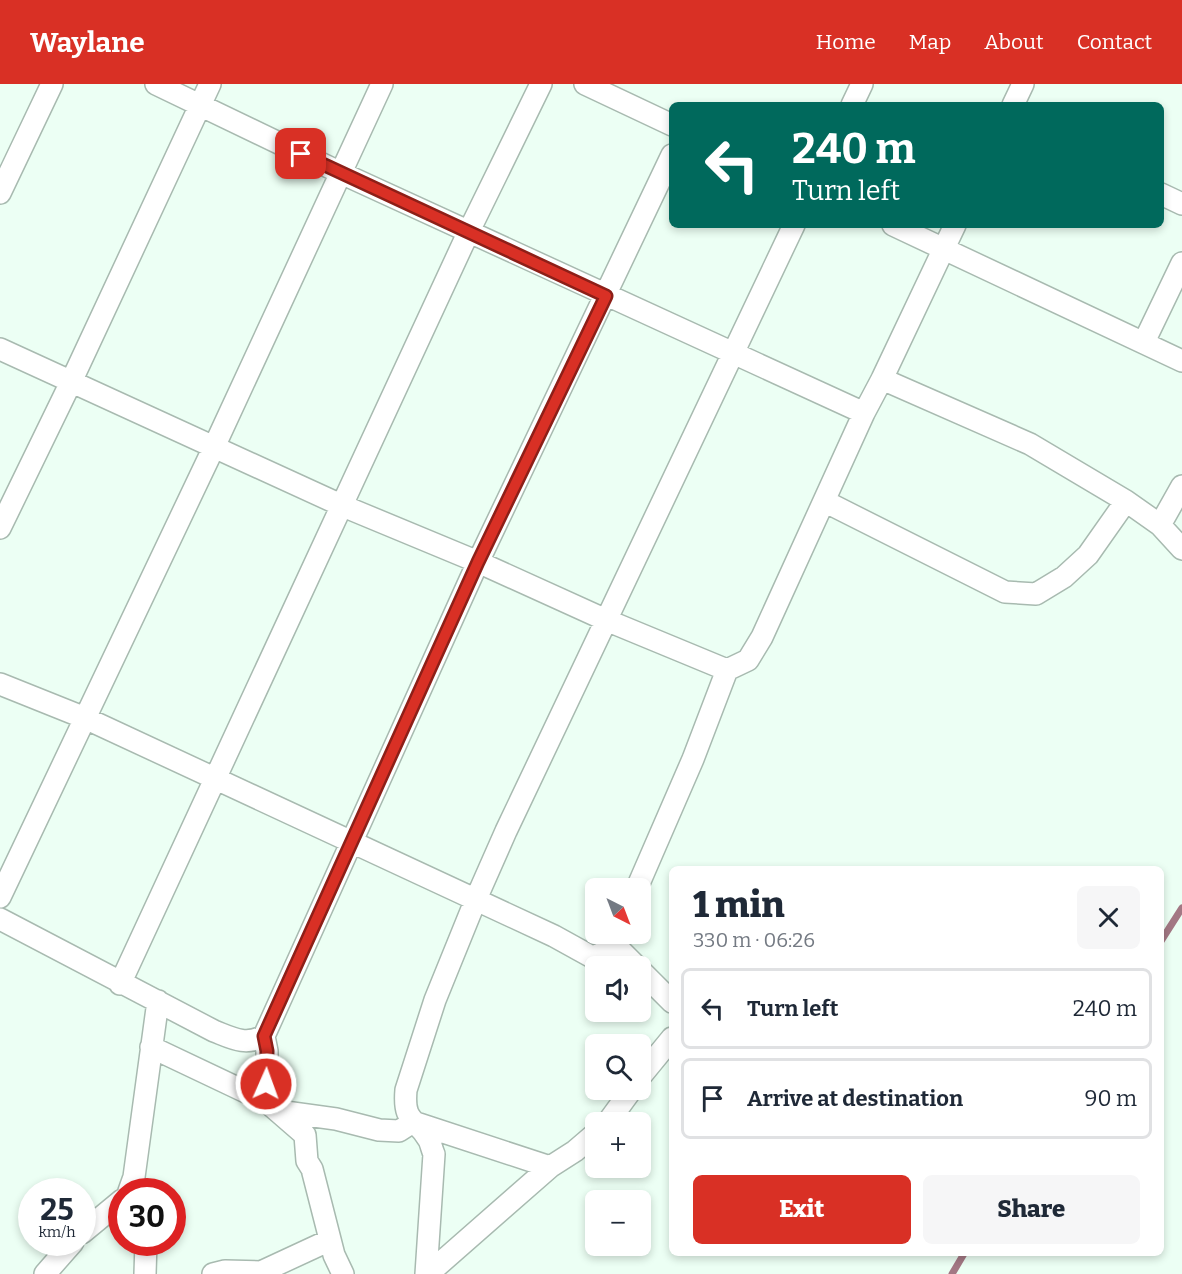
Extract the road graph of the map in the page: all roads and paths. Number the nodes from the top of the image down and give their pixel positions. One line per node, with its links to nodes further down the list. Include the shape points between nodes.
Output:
1 (52, 84): 15 (street)
2 (156, 84): 11 (street)
3 (210, 84): 11 (street)
4 (382, 84): 14 (street)
5 (541, 84): 21 (street)
6 (585, 84): 12 (street)
7 (862, 84): 9 (street)
8 (1023, 84): 10 (street)
9 (853, 102)
10 (1014, 102)
11 (200, 105): 14 (street); 30 (street)
12 (669, 124)
13 (669, 161): 24 (street)
14 (341, 173): 21 (street); 32 (street)
15 (0, 193)
16 (1164, 195): 17 (street)
17 (1182, 204)
18 (794, 228): 27 (street)
19 (900, 228): 22 (street)
20 (954, 228): 22 (street)
21 (469, 231): 24 (street); 36 (street)
22 (944, 248): 25 (street); 29 (street)
23 (1182, 263): 25 (street)
24 (606, 296): 27 (street); 40 (street)
25 (1144, 342): 28 (street)
26 (0, 349): 30 (street)
27 (734, 353): 31 (street); 41 (street)
28 (1182, 361)
29 (882, 378): 31 (street); 35 (street, via 1030,444)
30 (71, 382): 32 (street); 38 (street)
31 (864, 412): 34 (street)
32 (214, 447): 36 (street); 44 (street)
33 (1182, 486): 37 (street)
34 (824, 501): 35 (street, via 1005,592 1036,594 1064,577 1088,555); 42 (street, via 762,637 748,660)
35 (1126, 501): 37 (street)
36 (343, 507): 40 (street); 45 (street)
37 (1160, 525): 39 (street)
38 (0, 528)
39 (1182, 549)
40 (478, 562): 41 (street); 46 (street)
41 (606, 620): 42 (street); 49 (street)
42 (727, 670): 47 (street)
43 (0, 684): 44 (street)
44 (85, 718): 45 (street); 48 (street)
45 (215, 777): 46 (street); 53 (street)
46 (352, 843): 49 (street); 56 (street)
47 (641, 878)
48 (0, 897)
49 (476, 899): 51 (street, via 592,957 605,953); 61 (street, via 435,1000 406,1090 405,1105)
50 (0, 919): 53 (street)
51 (612, 944)
52 (651, 981): 54 (street)
53 (120, 984): 55 (street)
54 (669, 999)
55 (158, 1001): 56 (street, via 232,1038 252,1042); 58 (street)
56 (264, 1036): 60 (street)
57 (669, 1042): 59 (street)
58 (151, 1047): 60 (street); 64 (street)
59 (651, 1064)
60 (273, 1106): 61 (street, via 379,1130 399,1131); 67 (street, via 305,1135 307,1161)
61 (412, 1122): 63 (street); 74 (street, via 428,1139 434,1154)
62 (585, 1142): 63 (street)
63 (550, 1167): 74 (street)
64 (134, 1178)
65 (108, 1212): 66 (street)
66 (96, 1221)
67 (330, 1240): 72 (street, via 261,1272); 73 (street)
68 (61, 1256): 70 (street)
69 (146, 1256): 71 (street)
70 (45, 1274)
71 (145, 1274)
72 (213, 1274)
73 (344, 1274)
74 (427, 1274)

